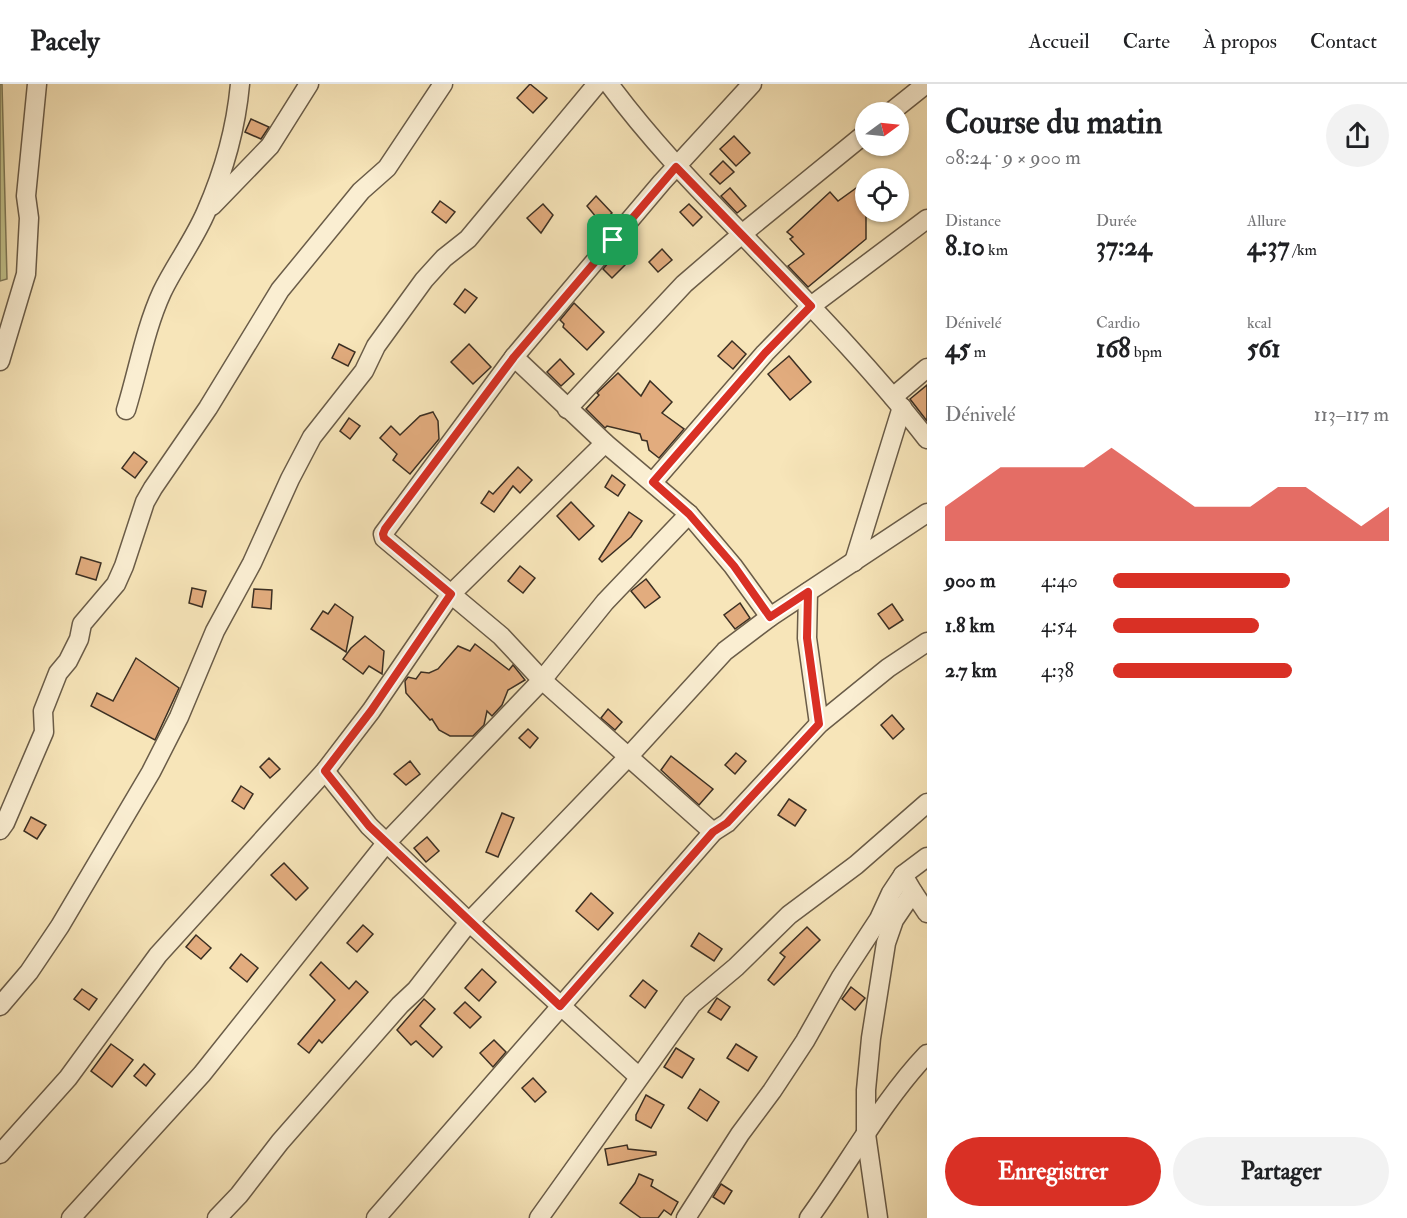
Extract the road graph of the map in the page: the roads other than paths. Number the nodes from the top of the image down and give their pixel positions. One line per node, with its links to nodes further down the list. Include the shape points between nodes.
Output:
1 (38, 84): 19 (street, via 26,196 26,274)
2 (240, 84): 14 (street, via 234,128)
3 (309, 84): 14 (street, via 270,146)
4 (443, 84): 39 (street, via 387,168 361,191 280,290 208,408 153,488 116,584 82,624 79,639 58,673 43,711 44,732)
5 (597, 84): 47 (street, via 468,239 424,280 376,346 364,371 312,437 215,631 151,772 55,933)
6 (609, 84): 10 (street)
7 (752, 84): 12 (street)
8 (926, 84): 9 (street)
9 (904, 102)
10 (650, 138): 12 (street); 13 (street)
11 (855, 142): 16 (street)
12 (676, 167): 13 (street); 16 (street)
13 (662, 182): 18 (street)
14 (206, 213): 23 (street, via 162,292)
15 (927, 219): 17 (street)
16 (742, 234): 17 (street); 22 (street, via 684,284)
17 (811, 306): 21 (street); 26 (street)
18 (514, 357): 22 (street); 31 (street, via 383,534)
19 (0, 361)
20 (927, 368): 21 (street)
21 (897, 402): 24 (street); 29 (street)
22 (567, 409): 25 (street)
23 (126, 410)
24 (927, 439)
25 (605, 443): 26 (street); 31 (street)
26 (653, 482): 28 (street)
27 (927, 513): 29 (street)
28 (689, 514): 32 (street, via 734,566); 34 (street, via 605,602)
29 (854, 562): 30 (street)
30 (808, 592): 32 (street); 35 (street, via 807,638)
31 (451, 594): 34 (street, via 501,636); 37 (street)
32 (770, 617): 36 (street, via 725,651)
33 (927, 642): 35 (street)
34 (542, 680): 36 (street); 41 (street)
35 (819, 724): 40 (street, via 727,823)
36 (629, 756): 40 (street); 46 (street)
37 (325, 771): 41 (street, via 369,826); 52 (street, via 158,955 68,1078)
38 (927, 803): 50 (street, via 856,865 789,915 692,1004)
39 (0, 830)
40 (713, 832): 48 (street)
41 (387, 842): 46 (street); 53 (street, via 202,1074)
42 (927, 857): 43 (street)
43 (903, 874): 44 (street); 57 (street, via 806,1041)
44 (913, 892): 45 (street); 51 (street, via 894,921 884,950 866,1090)
45 (927, 913)
46 (469, 922): 48 (street); 54 (street, via 416,990)
47 (0, 1006)
48 (560, 1006): 50 (street); 55 (street)
49 (927, 1054): 51 (street)
50 (639, 1077): 56 (street)
51 (867, 1134): 58 (street); 59 (street)
52 (0, 1154)
53 (71, 1218)
54 (217, 1218)
55 (376, 1218)
56 (539, 1218)
57 (686, 1218)
58 (809, 1218)
59 (878, 1218)

